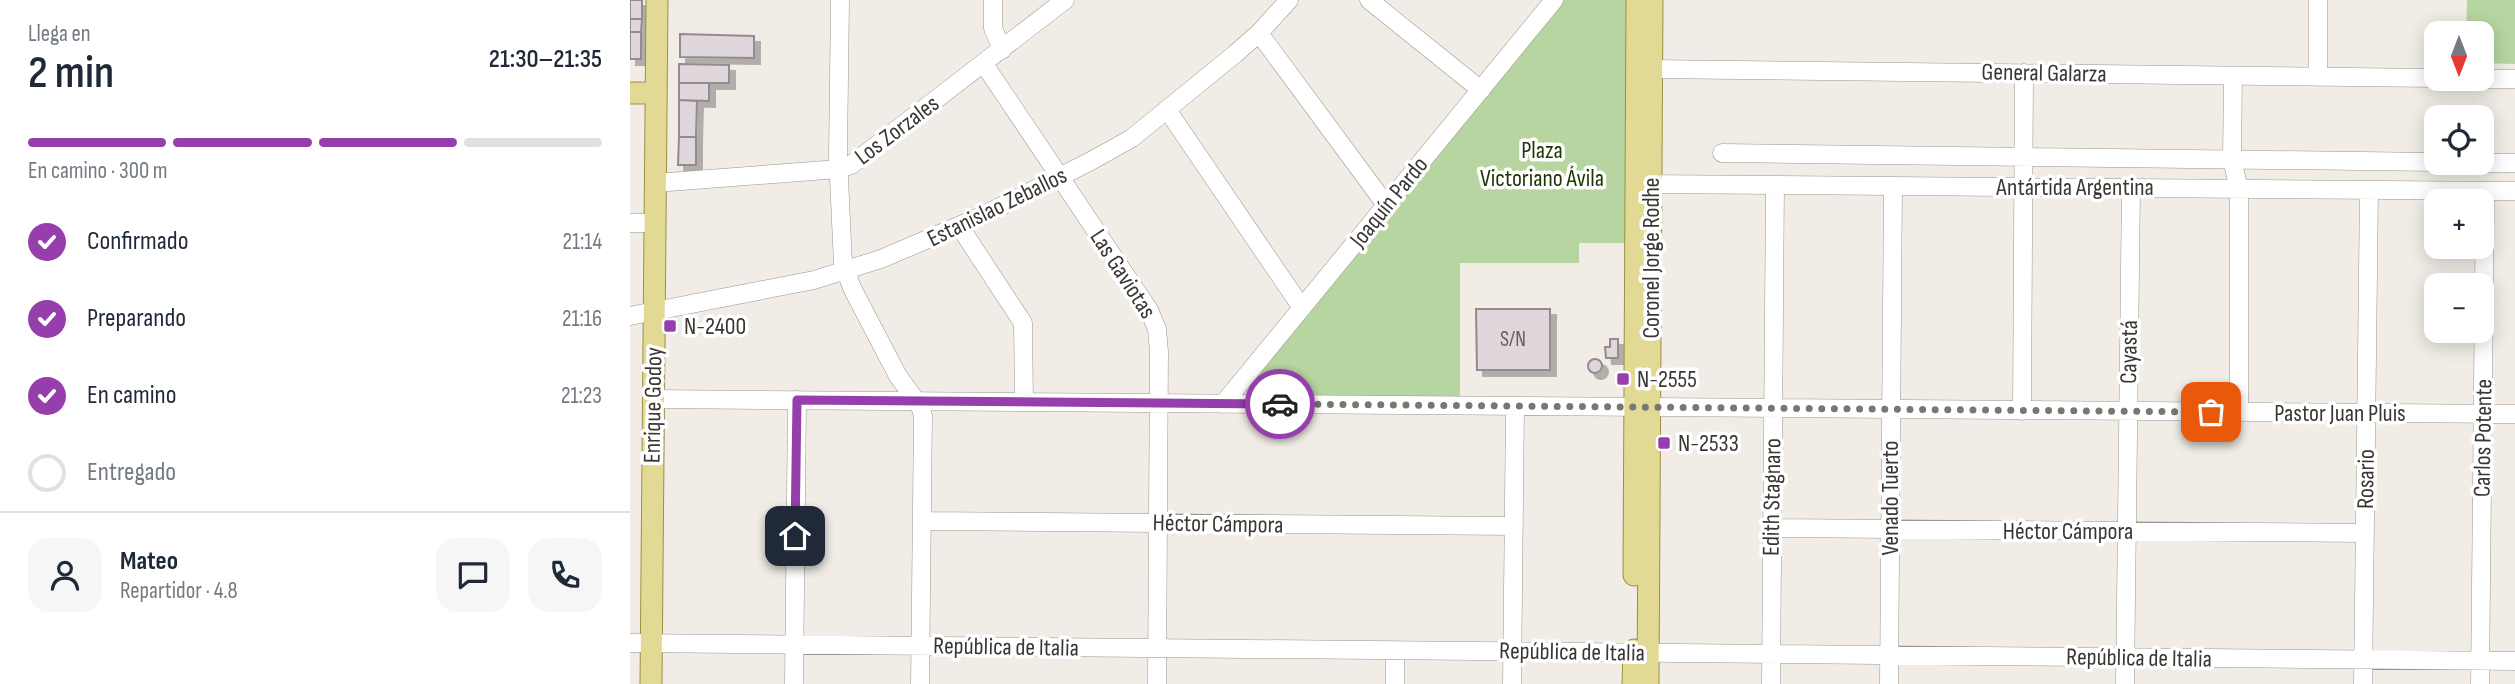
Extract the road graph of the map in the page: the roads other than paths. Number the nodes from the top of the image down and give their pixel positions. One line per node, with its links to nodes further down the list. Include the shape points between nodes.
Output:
1 (657, 0): 23 (main road, Enrique Godoy)
2 (840, 0): 31 (street)
3 (993, 0): 12 (street, via 993,28)
4 (1065, 0): 12 (street, Los Zorzales)
5 (1289, 0): 11 (street, Estanislao Zeballos)
6 (1369, 0): 21 (street)
7 (1637, 0): 34 (main road, Coronel Jorge Rodhe)
8 (1652, 0): 14 (main road, Coronel Jorge Rodhe)
9 (2318, 0): 17 (street)
10 (1550, 1): 21 (street, Joaquín Pardo)
11 (1259, 33): 24 (street, Estanislao Zeballos); 44 (street)
12 (1002, 50): 13 (street, Los Zorzales)
13 (984, 64): 31 (street, Los Zorzales, via 866,156); 32 (street, Las Gaviotas)
14 (1652, 69): 15 (street, General Galarza); 34 (main road, Coronel Jorge Rodhe)
15 (2024, 73): 16 (street, General Galarza); 26 (street)
16 (2233, 76): 17 (street, General Galarza); 27 (street)
17 (2318, 77): 18 (street, General Galarza)
18 (2424, 78)
19 (2494, 79): 20 (street)
20 (2515, 79)
21 (1481, 90): 44 (street, Joaquín Pardo)
22 (630, 93): 23 (main road)
23 (656, 93): 33 (main road, Enrique Godoy)
24 (1168, 111): 32 (street, Estanislao Zeballos, via 1132,138); 50 (street)
25 (1722, 153): 26 (street)
26 (2025, 157): 27 (street); 37 (street)
27 (2232, 160): 28 (street); 39 (street)
28 (2424, 162)
29 (2494, 163): 30 (street)
30 (2515, 163)
31 (839, 169): 33 (street, Los Zorzales); 49 (street)
32 (1059, 177): 47 (street, Estanislao Zeballos); 57 (street, Las Gaviotas, via 1154,320 1159,340)
33 (655, 183): 46 (main road, Enrique Godoy)
34 (1643, 184): 35 (street, Antártida Argentina); 60 (main road, Coronel Jorge Rodhe)
35 (1775, 185): 36 (street, Antártida Argentina); 61 (street, Edith Stagnaro)
36 (1892, 186): 37 (street, Antártida Argentina); 62 (street, Venado Tuerto)
37 (2025, 187): 38 (street, Antártida Argentina); 63 (street)
38 (2131, 188): 39 (street, Antártida Argentina); 64 (street, Cayastá)
39 (2239, 189): 40 (street, Antártida Argentina); 65 (street)
40 (2369, 190): 41 (street, Antártida Argentina); 66 (street, Rosario)
41 (2424, 190)
42 (2494, 191): 43 (street, Antártida Argentina)
43 (2515, 191)
44 (1386, 205): 50 (street, Joaquín Pardo)
45 (630, 223): 46 (street)
46 (655, 223): 51 (main road, Enrique Godoy)
47 (960, 227): 49 (street, Estanislao Zeballos); 56 (street, via 1023,323)
48 (2484, 259): 67 (street, Carlos Potente)
49 (844, 272): 51 (street, Estanislao Zeballos); 55 (street, via 898,376)
50 (1302, 308): 58 (street, Joaquín Pardo)
51 (654, 310): 52 (street, Estanislao Zeballos); 53 (main road, Enrique Godoy)
52 (630, 316)
53 (653, 398): 54 (street, Pastor Juan Pluis); 77 (main road, Enrique Godoy)
54 (797, 400): 55 (street, Pastor Juan Pluis); 78 (street)
55 (917, 401): 56 (street, Pastor Juan Pluis); 69 (street, via 923,416)
56 (1024, 402): 57 (street, Pastor Juan Pluis)
57 (1159, 403): 58 (street, Pastor Juan Pluis); 70 (street, Las Gaviotas)
58 (1223, 404): 59 (street, Pastor Juan Pluis)
59 (1515, 407): 60 (street, Pastor Juan Pluis); 71 (street)
60 (1642, 408): 61 (street, Pastor Juan Pluis); 83 (main road, Coronel Jorge Rodhe)
61 (1773, 409): 62 (street, Pastor Juan Pluis); 72 (street, Edith Stagnaro)
62 (1891, 410): 63 (street, Pastor Juan Pluis); 73 (street, Venado Tuerto)
63 (2022, 411): 64 (street, Pastor Juan Pluis)
64 (2128, 411): 65 (street, Pastor Juan Pluis); 74 (street, Cayastá)
65 (2239, 412): 66 (street, Pastor Juan Pluis)
66 (2366, 413): 67 (street, Pastor Juan Pluis); 75 (street, Rosario)
67 (2483, 414): 68 (street, Pastor Juan Pluis); 88 (street, Carlos Potente)
68 (2515, 414)
69 (922, 521): 70 (street, Héctor Cámpora); 79 (street)
70 (1158, 523): 71 (street, Héctor Cámpora); 80 (street, Las Gaviotas)
71 (1514, 526): 82 (street)
72 (1771, 528): 73 (street, Héctor Cámpora); 84 (street, Edith Stagnaro)
73 (1890, 529): 74 (street, Héctor Cámpora); 85 (street, Venado Tuerto)
74 (2126, 531): 75 (street, Héctor Cámpora); 86 (street, Cayastá)
75 (2365, 533): 87 (street, Rosario)
76 (630, 643): 77 (street, República de Italia)
77 (652, 644): 78 (street, República de Italia); 90 (main road, Enrique Godoy)
78 (794, 645): 79 (street, República de Italia); 91 (street)
79 (921, 646): 80 (street, República de Italia); 92 (street)
80 (1157, 648): 81 (street, República de Italia); 93 (street, Las Gaviotas)
81 (1395, 651): 82 (street, República de Italia); 94 (street)
82 (1513, 652): 83 (street, República de Italia); 95 (street)
83 (1641, 653): 84 (street, República de Italia); 96 (main road, Coronel Jorge Rodhe); 97 (main road, Coronel Jorge Rodhe)
84 (1771, 654): 85 (street, República de Italia); 98 (street, Edith Stagnaro)
85 (1889, 655): 86 (street, República de Italia); 99 (street, Venado Tuerto)
86 (2125, 657): 87 (street, República de Italia); 100 (street, Cayastá)
87 (2364, 660): 88 (street, República de Italia); 101 (street, Rosario)
88 (2481, 661): 89 (street, República de Italia); 102 (street, Carlos Potente)
89 (2515, 661)
90 (651, 684)
91 (794, 684)
92 (920, 684)
93 (1157, 684)
94 (1395, 684)
95 (1512, 684)
96 (1633, 684)
97 (1648, 684)
98 (1771, 684)
99 (1889, 684)
100 (2124, 684)
101 (2363, 684)
102 (2480, 684)

